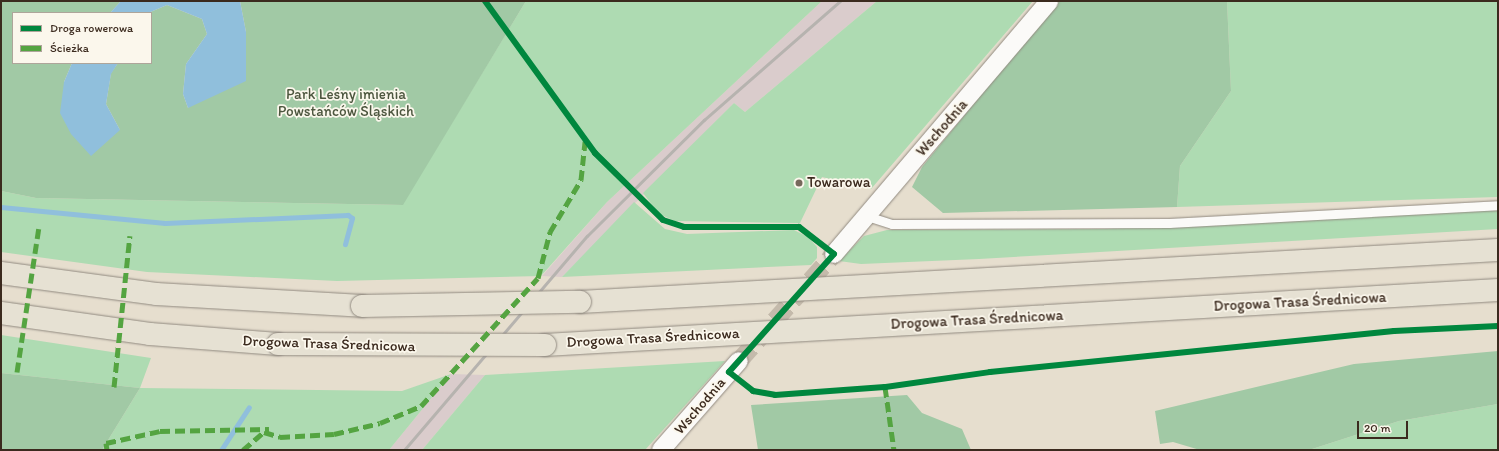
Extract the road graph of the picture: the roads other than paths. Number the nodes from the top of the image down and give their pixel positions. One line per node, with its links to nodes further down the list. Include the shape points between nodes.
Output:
1 (1049, 1): 3 (street, Wschodnia)
2 (1498, 204): 3 (lane, via 1169,223 892,224)
3 (867, 216): 5 (street, Wschodnia)
4 (1498, 250): 6 (main road, bridge, via 580,302 297,304 156,294)
5 (834, 254)
6 (1, 273)
7 (1498, 290): 8 (main road, Drogowa Trasa Średnicowa, bridge, via 545,345 278,344 150,334)
8 (1, 314)
9 (739, 361): 10 (street, Wschodnia)
10 (661, 450)

